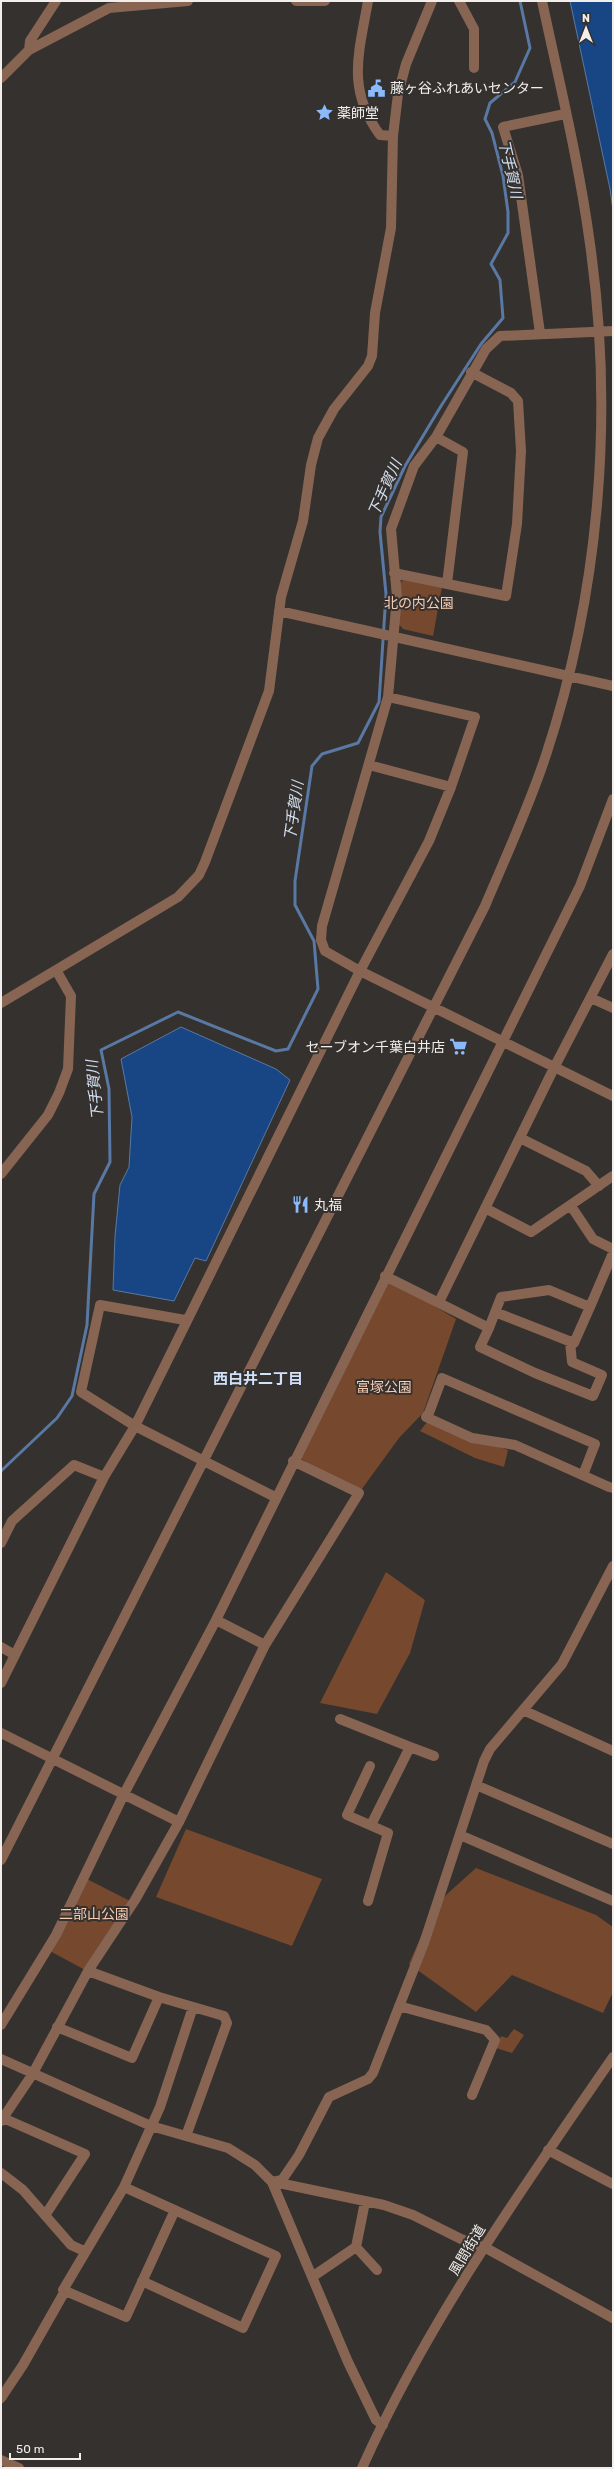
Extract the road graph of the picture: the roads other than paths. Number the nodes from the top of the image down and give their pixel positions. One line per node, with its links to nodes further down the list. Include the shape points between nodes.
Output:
1 (56, 1): 9 (street, via 30,42)
2 (188, 1): 9 (street, via 109,8)
3 (296, 1): 4 (street)
4 (325, 1)
5 (368, 1): 13 (street, via 357,65 362,103 368,118 380,135)
6 (432, 1): 13 (street, via 401,79)
7 (459, 1): 10 (street, via 474,29)
8 (542, 1): 12 (street)
9 (30, 50): 11 (street)
10 (474, 68)
11 (1, 78)
12 (565, 114): 14 (street, via 590,243); 16 (street, via 503,127 518,175)
13 (393, 136): 21 (street, via 391,228 375,313 372,356 368,366 334,409 318,438 311,465 303,521 284,582)
14 (599, 331): 15 (street); 16 (street); 23 (street, via 602,421 598,507 592,558)
15 (613, 331)
16 (540, 333): 17 (street, via 500,336 493,340)
17 (471, 372): 18 (street); 20 (street, via 511,393 518,400 521,451 517,524 506,596)
18 (436, 437): 19 (street, via 414,466 391,529); 20 (street, via 464,452)
19 (394, 573): 20 (street); 22 (street, via 396,597)
20 (447, 584)
21 (279, 611): 22 (street); 30 (street, via 270,691 199,875 166,906)
22 (392, 636): 23 (street); 25 (street)
23 (570, 675): 24 (street); 34 (street, via 529,804 485,906)
24 (613, 686)
25 (388, 698): 26 (street); 27 (street, via 475,717)
26 (369, 765): 27 (street); 31 (street, via 322,926 321,940 324,951)
27 (451, 787): 31 (street, via 429,841)
28 (613, 799): 36 (street, via 580,886)
29 (613, 954): 32 (street)
30 (56, 970): 33 (street); 40 (street, via 71,996 68,1069 48,1115)
31 (360, 971): 34 (street); 51 (street)
32 (591, 998): 35 (street); 37 (street)
33 (1, 1003)
34 (432, 1007): 36 (street); 56 (street)
35 (613, 1008)
36 (504, 1042): 37 (street); 47 (street)
37 (555, 1066): 38 (street); 39 (street)
38 (613, 1096)
39 (520, 1138): 42 (street, via 586,1171); 44 (street)
40 (1, 1174)
41 (613, 1176): 42 (street)
42 (599, 1186): 43 (street)
43 (571, 1206): 44 (street, via 531,1232); 45 (street, via 594,1239)
44 (485, 1208): 48 (street)
45 (613, 1249)
46 (613, 1253): 49 (street)
47 (385, 1276): 48 (street); 55 (street)
48 (439, 1302): 52 (street)
49 (590, 1307): 50 (street, via 550,1290 501,1297); 53 (street, via 574,1343)
50 (495, 1312): 52 (street); 53 (street)
51 (186, 1320): 54 (street); 54 (street, via 100,1305 81,1392)
52 (489, 1328): 53 (street, via 480,1347 593,1396 602,1375 572,1362)
53 (570, 1342)
54 (135, 1426): 56 (street); 58 (street)
55 (293, 1461): 60 (street); 64 (street, via 359,1493)
56 (203, 1462): 60 (street); 74 (street)
57 (583, 1476): 57 (street, via 515,1445 472,1438 426,1417 442,1378 595,1444); 59 (street)
58 (104, 1477): 61 (street, via 74,1465 12,1521); 66 (street)
59 (613, 1488)
60 (275, 1497): 63 (street)
61 (1, 1543)
62 (613, 1566): 68 (street, via 571,1650)
63 (216, 1620): 64 (street); 77 (street)
64 (265, 1645): 78 (street)
65 (1, 1647): 66 (street)
66 (15, 1655): 67 (street)
67 (1, 1683)
68 (525, 1711): 72 (street); 76 (street, via 490,1749)
69 (340, 1719): 71 (street)
70 (1, 1733): 74 (street)
71 (410, 1747): 73 (street); 79 (street)
72 (613, 1751)
73 (434, 1756)
74 (52, 1759): 77 (street); 82 (street)
75 (370, 1766): 79 (street, via 348,1815)
76 (476, 1785): 80 (street); 81 (street)
77 (124, 1794): 78 (street); 89 (street, via 56,1935)
78 (179, 1822): 85 (street, via 135,1900)
79 (371, 1825): 84 (street, via 388,1833)
80 (460, 1834): 83 (street); 87 (street)
81 (613, 1844)
82 (1, 1860)
83 (613, 1901)
84 (368, 1902)
85 (88, 1971): 86 (street); 90 (street)
86 (159, 1997): 88 (street); 90 (street, via 132,2058)
87 (400, 2006): 94 (street, via 486,2030 495,2040); 100 (street, via 373,2073 362,2082 329,2097 299,2155 282,2180)
88 (193, 2007): 96 (street, via 160,2107); 97 (street, via 224,2016 227,2023)
89 (1, 2025)
90 (57, 2027): 93 (street)
91 (613, 2057): 98 (street, 風間街道)
92 (1, 2059): 93 (street)
93 (32, 2074): 95 (street); 96 (street)
94 (472, 2096)
95 (2, 2119): 105 (street, via 85,2154)
96 (151, 2126): 97 (street); 102 (street)
97 (186, 2136): 100 (street, via 228,2148 256,2165)
98 (548, 2150): 101 (street); 107 (street, 風間街道)
99 (1, 2173): 105 (street, via 23,2190)
100 (272, 2182): 103 (street); 110 (street)
101 (613, 2184)
102 (124, 2187): 104 (street); 108 (street)
103 (365, 2202): 106 (street); 107 (street, via 384,2205 413,2215 460,2239)
104 (175, 2210): 111 (street); 111 (street, via 276,2256 243,2328)
105 (46, 2214): 108 (street, via 70,2245)
106 (356, 2247): 109 (street); 110 (street)
107 (484, 2247): 113 (street); 116 (street, 風間街道, via 431,2336)
108 (84, 2252): 112 (street, via 63,2290)
109 (377, 2270)
110 (312, 2277): 116 (street, via 358,2383 376,2420)
111 (142, 2282): 112 (street, via 126,2316)
112 (65, 2291): 114 (street)
113 (613, 2318)
114 (5, 2385): 115 (street)
115 (1, 2398)
116 (383, 2425): 119 (street, 風間街道)
117 (1, 2460): 118 (street)
118 (19, 2468)
119 (362, 2468)

